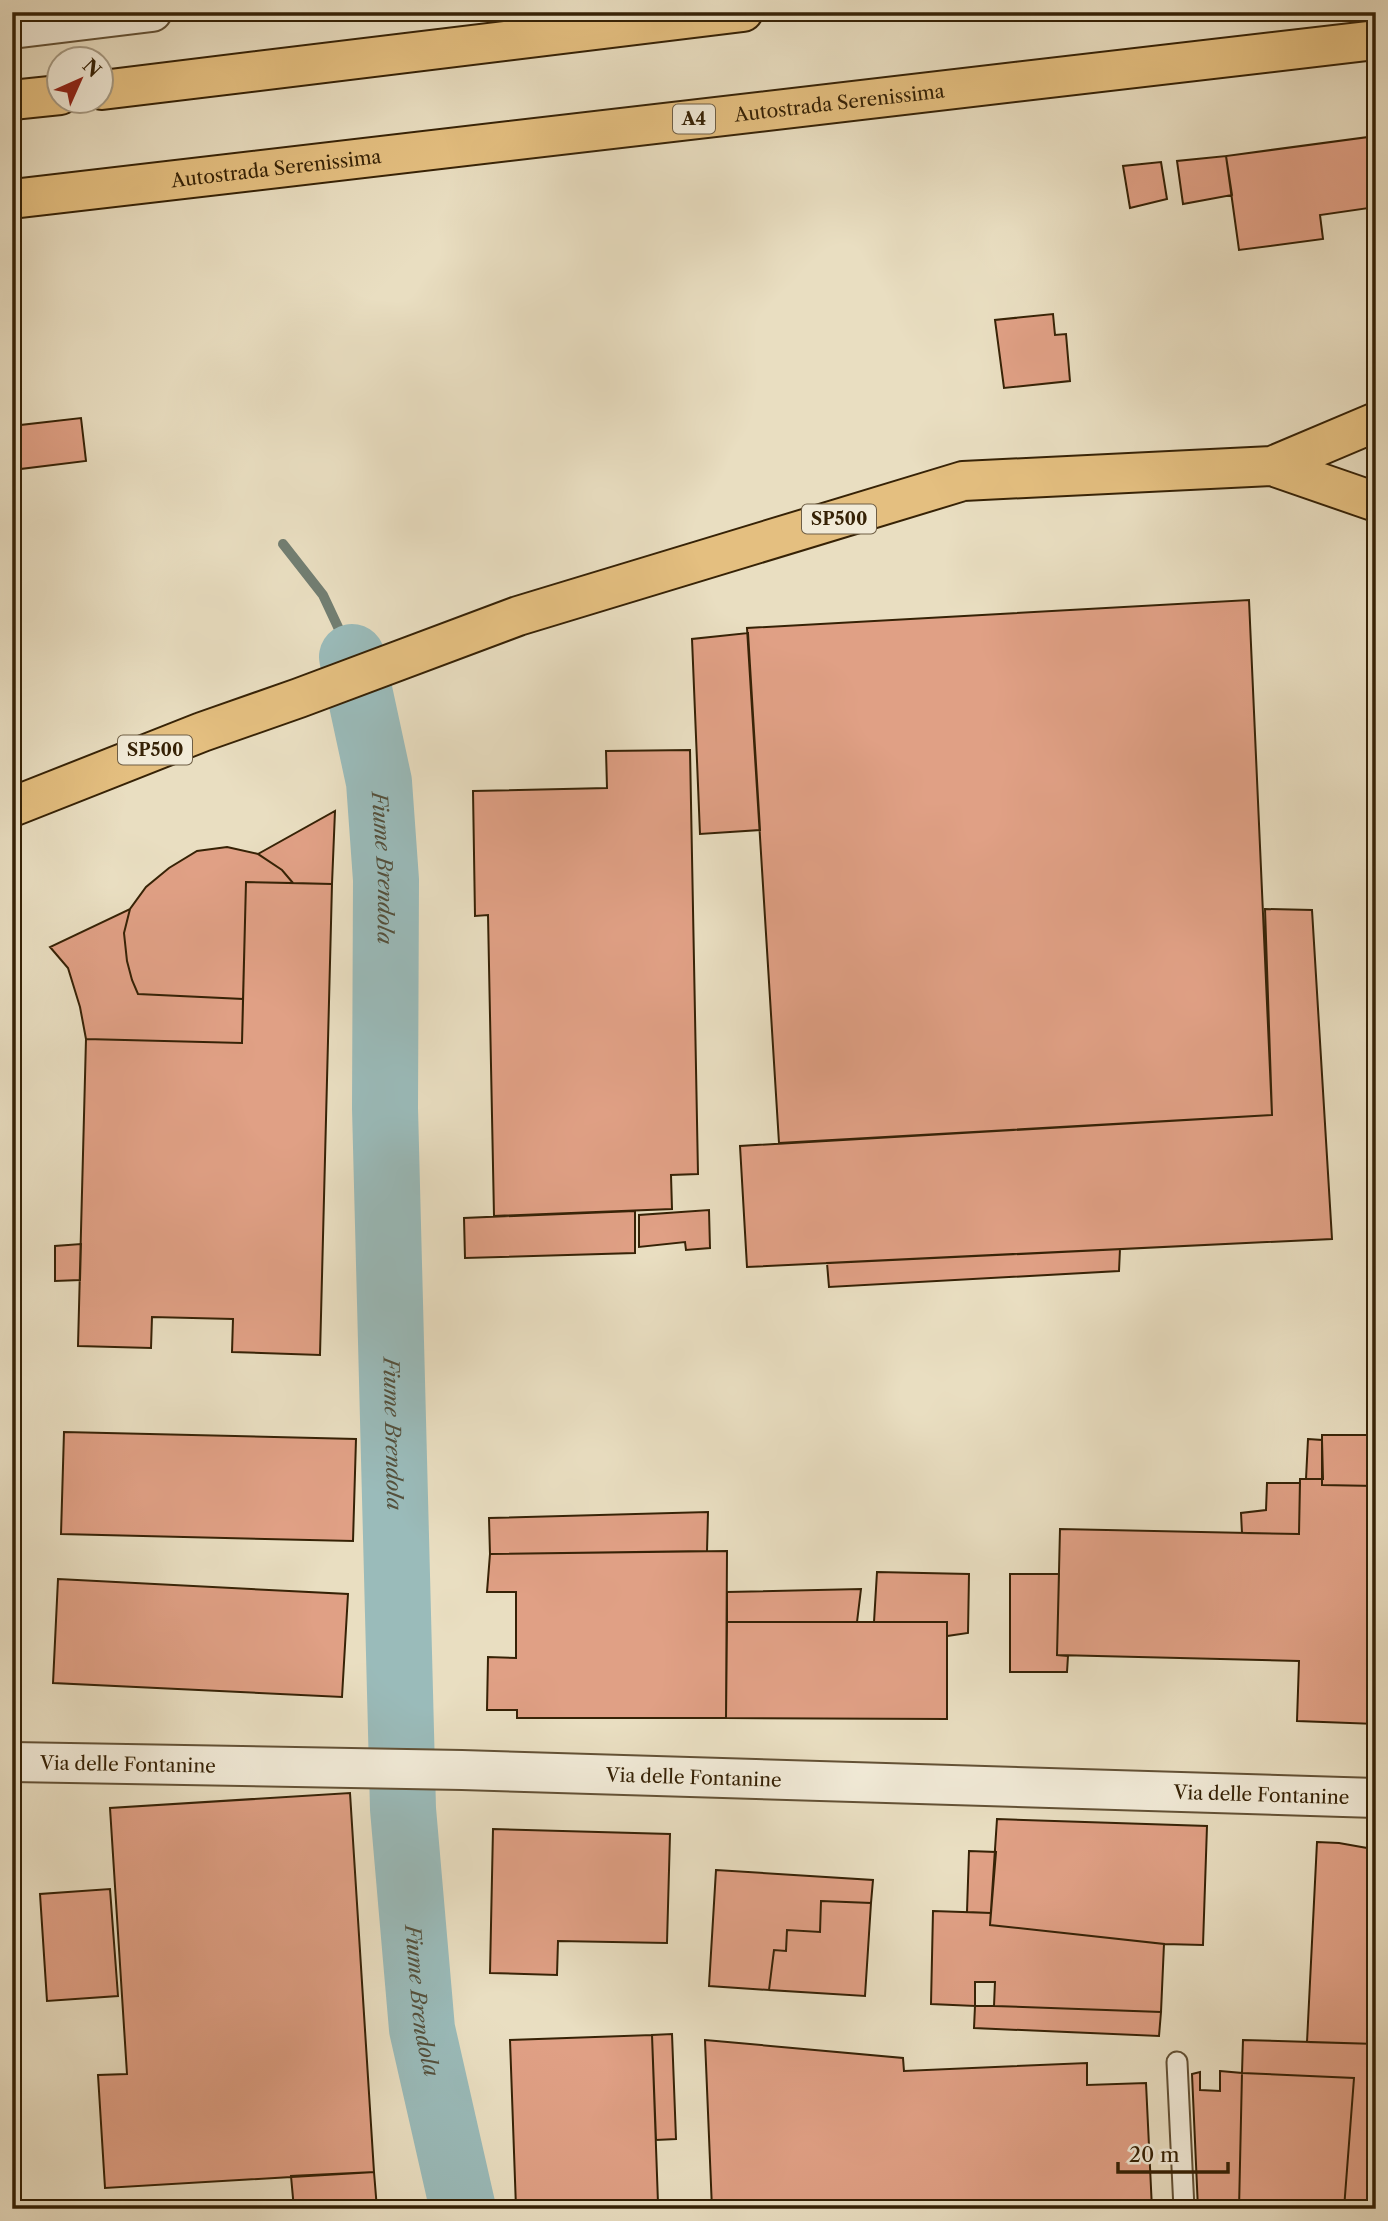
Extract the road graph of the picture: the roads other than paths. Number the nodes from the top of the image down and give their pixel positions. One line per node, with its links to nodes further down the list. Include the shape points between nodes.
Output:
1 (152, 12): 3 (street)
2 (743, 12): 5 (main road)
3 (12, 29)
4 (1376, 40): 8 (main road, Autostrada Serenissima / A4)
5 (116, 88)
6 (46, 96): 7 (main road)
7 (12, 100)
8 (12, 198)
9 (1376, 422): 10 (main road, SP500)
10 (1272, 466): 11 (main road, SP500); 12 (main road, SP500, via 963,481 518,616)
11 (1376, 502)
12 (12, 807)
13 (12, 1762): 14 (street, Via delle Fontanine, via 462,1770)
14 (1376, 1798)
15 (1177, 2062): 16 (lane)
16 (1184, 2209)

